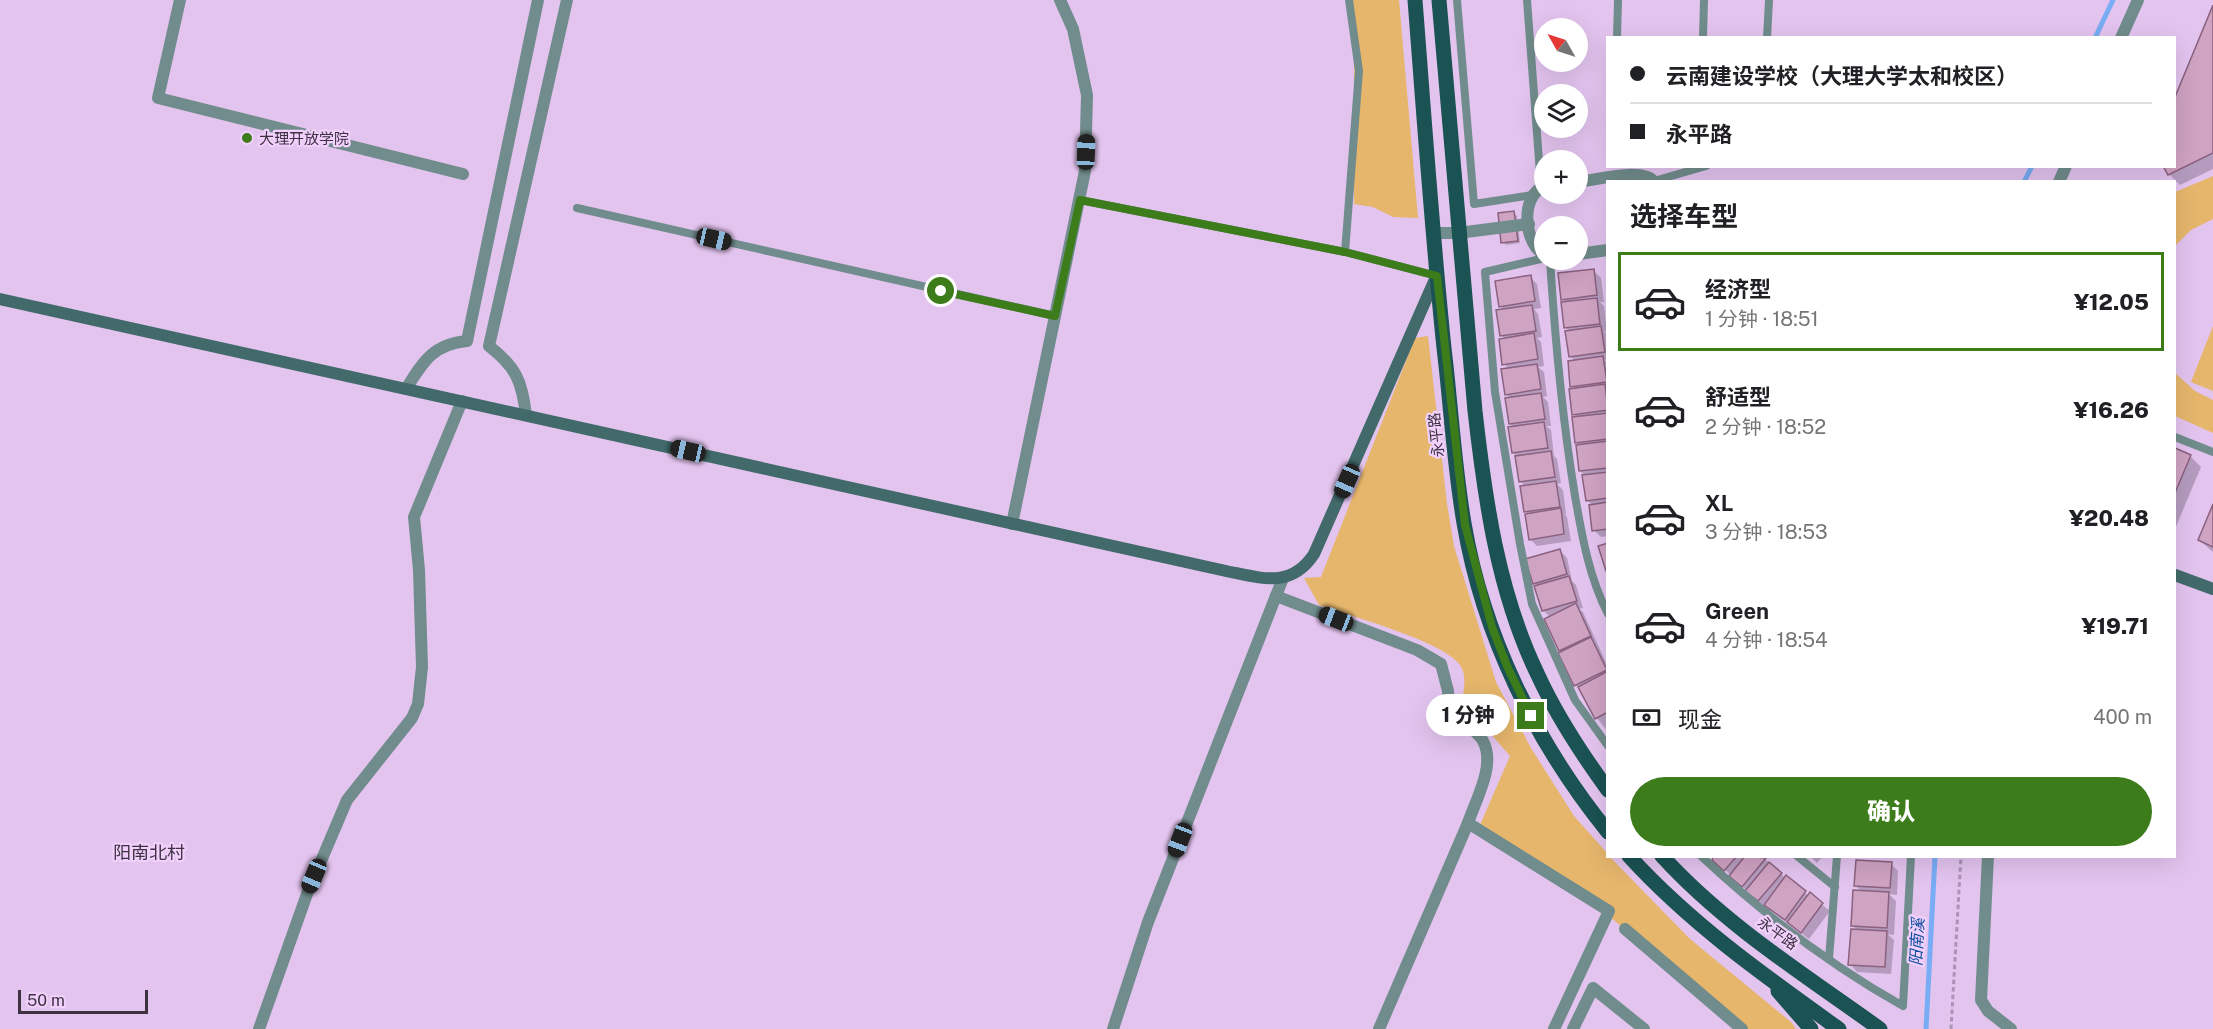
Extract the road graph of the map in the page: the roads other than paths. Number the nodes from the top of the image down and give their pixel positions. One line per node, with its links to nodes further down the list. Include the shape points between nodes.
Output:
1 (180, 0): 21 (street, via 158,98)
2 (538, 0): 41 (street, via 467,341 438,349)
3 (567, 0): 43 (street, via 489,346 518,378)
4 (1060, 0): 27 (street, via 1073,29 1087,95 1085,171)
5 (1349, 0): 34 (lane, via 1359,71)
6 (1415, 0): 31 (main road, 永平路)
7 (1439, 0): 30 (main road)
8 (1457, 0): 25 (lane, via 1474,204)
9 (1527, 0): 18 (lane)
10 (1618, 0): 14 (lane)
11 (1704, 0): 15 (lane)
12 (1768, 0): 16 (lane)
13 (2138, 0): 17 (street)
14 (1617, 36)
15 (1703, 36)
16 (1767, 36)
17 (2122, 36)
18 (1537, 150)
19 (1699, 168): 24 (lane)
20 (1626, 171): 22 (street); 23 (street)
21 (463, 174)
22 (1588, 180)
23 (1653, 180)
24 (1657, 180)
25 (1534, 191)
26 (1534, 197): 29 (street, via 1527,206)
27 (1080, 200): 34 (lane); 40 (street)
28 (577, 208): 40 (lane)
29 (1529, 224): 30 (street); 32 (street)
30 (1458, 232): 31 (street); 53 (main road, via 1483,478 1501,570 1536,672 1557,714)
31 (1433, 233): 38 (main road, 永平路)
32 (1534, 245)
33 (1606, 250): 35 (street)
34 (1345, 252): 38 (lane)
35 (1588, 253)
36 (1534, 260): 52 (lane, via 1485,272 1495,392 1532,604 1575,700)
37 (1551, 270): 51 (lane, via 1567,449 1584,544)
38 (1437, 276): 48 (street, via 1314,554 1307,565); 55 (main road, 永平路, via 1465,525 1492,627 1507,666 1554,758)
39 (0, 299): 41 (street)
40 (1055, 316): 46 (street)
41 (406, 389): 42 (street)
42 (462, 401): 43 (street); 67 (street, via 414,517 422,667 418,704 412,718 347,800 307,894)
43 (526, 414): 46 (street)
44 (2176, 437): 45 (lane)
45 (2213, 452)
46 (1012, 524): 48 (street, via 1226,571)
47 (2176, 575): 49 (street)
48 (1283, 578): 50 (street)
49 (2213, 590)
50 (1276, 596): 54 (street, via 1417,650 1442,664 1449,708 1483,739 1488,756); 68 (street, via 1148,922)
51 (1606, 610)
52 (1606, 743)
53 (1606, 787)
54 (1468, 823): 69 (street); 70 (street, via 1609,911)
55 (1606, 830)
56 (1631, 858): 66 (main road, via 1676,905)
57 (1664, 858): 76 (main road, 永平路, via 1733,922)
58 (1703, 858): 65 (lane, via 1737,889)
59 (1799, 858): 63 (lane)
60 (1837, 858): 63 (lane)
61 (1911, 858): 65 (lane, via 1903,1006)
62 (1988, 858): 77 (street, via 1981,1000 1988,1011)
63 (1835, 887): 65 (lane)
64 (1625, 929): 73 (street)
65 (1829, 958)
66 (1767, 977): 74 (main road); 75 (main road)
67 (259, 1029)
68 (1113, 1029)
69 (1379, 1029)
70 (1554, 1029)
71 (1573, 1029): 72 (street, via 1593,988)
72 (1644, 1029)
73 (1742, 1029)
74 (1810, 1029)
75 (1839, 1029)
76 (1880, 1029)
77 (2012, 1029)

